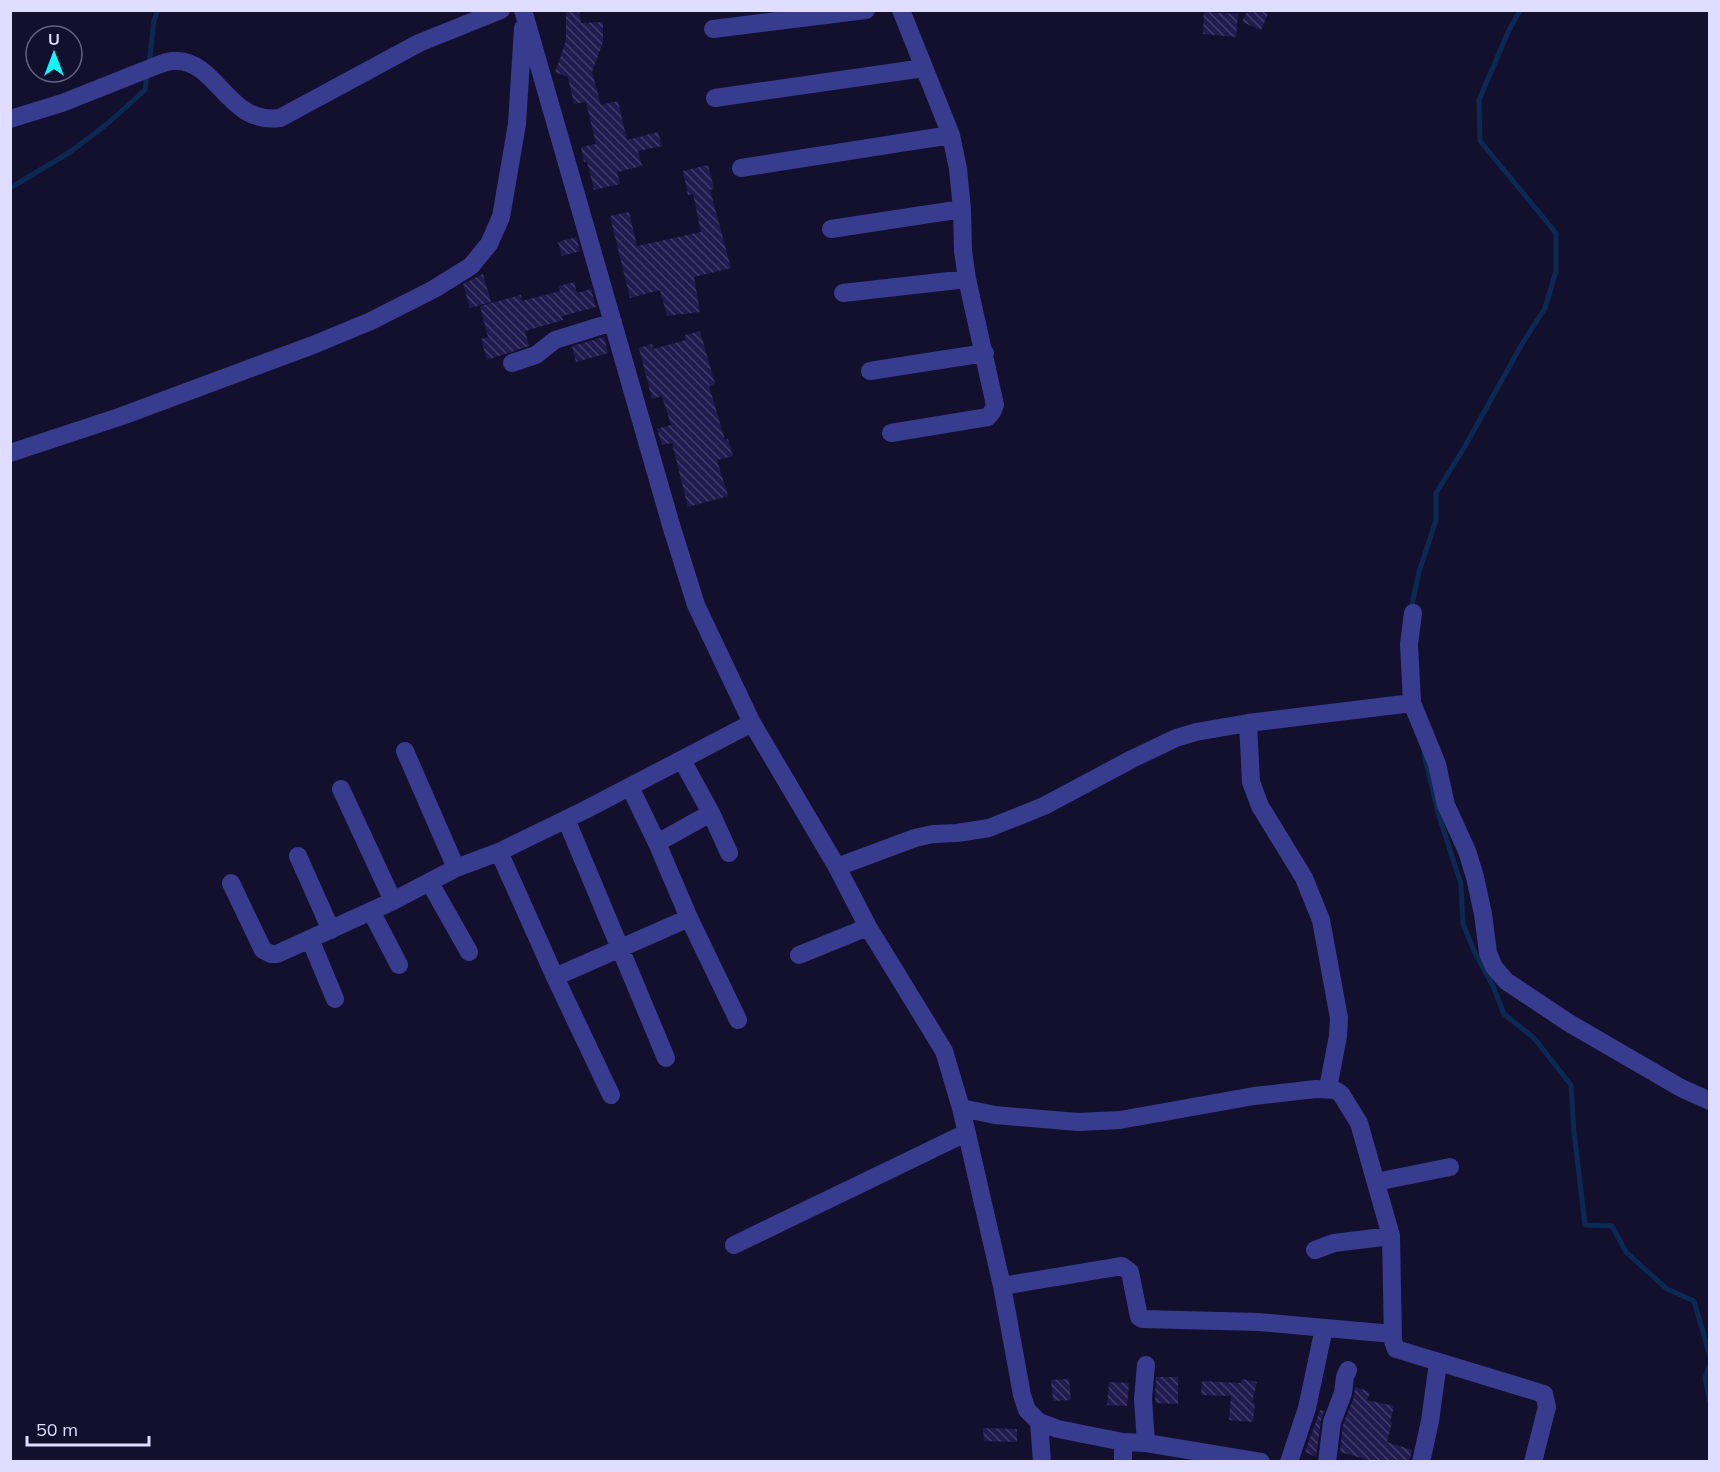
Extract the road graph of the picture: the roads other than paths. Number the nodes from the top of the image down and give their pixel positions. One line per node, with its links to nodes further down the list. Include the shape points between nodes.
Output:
1 (501, 10): 8 (street, via 419,43 280,118 252,116 199,68 175,60)
2 (866, 10): 5 (street)
3 (901, 10): 6 (street)
4 (523, 12): 15 (street); 20 (street, via 517,124 501,217 489,244 471,266 371,321 313,345)
5 (713, 29)
6 (924, 68): 7 (street); 9 (street)
7 (716, 98)
8 (10, 119)
9 (951, 135): 10 (street); 11 (street)
10 (741, 168)
11 (962, 209): 12 (street); 13 (street)
12 (831, 229)
13 (967, 279): 14 (street); 16 (street)
14 (843, 293)
15 (613, 322): 17 (street, via 555,340 536,355); 23 (street, via 696,605)
16 (985, 353): 18 (street); 19 (street, via 995,405 988,417)
17 (512, 363)
18 (870, 371)
19 (891, 433)
20 (10, 453)
21 (1413, 613): 22 (street, via 1408,644)
22 (1412, 703): 24 (street); 55 (street, via 1437,764 1446,806 1467,851 1494,967 1506,981 1569,1023)
23 (752, 723): 26 (street); 35 (street)
24 (1248, 723): 35 (street, via 1176,738 1044,806 989,828 915,838); 53 (street, via 1251,782 1260,806 1304,878 1320,920 1339,1018)
25 (405, 751): 36 (street)
26 (682, 760): 27 (street); 29 (street)
27 (630, 787): 30 (street); 31 (street)
28 (341, 789): 39 (street)
29 (711, 813): 31 (street); 33 (street)
30 (566, 819): 32 (street); 45 (street)
31 (657, 843): 41 (street)
32 (499, 852): 36 (street); 49 (street)
33 (729, 853)
34 (298, 856): 43 (street)
35 (837, 867): 42 (street)
36 (456, 868): 37 (street)
37 (430, 882): 39 (street); 46 (street)
38 (231, 883): 44 (street, via 263,950 277,954)
39 (393, 901): 40 (street)
40 (371, 911): 43 (street); 48 (street)
41 (689, 918): 45 (street); 51 (street)
42 (868, 927): 47 (street); 56 (street, via 944,1051)
43 (331, 930): 44 (street)
44 (310, 939): 50 (street)
45 (620, 950): 49 (street); 52 (street)
46 (469, 952)
47 (799, 955)
48 (399, 965)
49 (555, 977): 54 (street)
50 (335, 999)
51 (738, 1020)
52 (666, 1058)
53 (1328, 1088): 56 (street, via 1254,1096 1120,1120 1077,1122); 59 (street, via 1341,1094 1359,1123)
54 (611, 1095)
55 (1710, 1101)
56 (961, 1108): 57 (street)
57 (966, 1133): 61 (street); 63 (street)
58 (1450, 1167): 59 (street)
59 (1376, 1182): 60 (street)
60 (1391, 1236): 62 (street, via 1334,1243); 65 (street)
61 (734, 1245)
62 (1315, 1250)
63 (1002, 1286): 64 (street, via 1122,1266 1130,1272 1138,1317 1142,1319); 69 (street, via 1022,1395 1027,1410)
64 (1324, 1328): 65 (street); 75 (street, via 1307,1408)
65 (1393, 1334): 66 (street, via 1396,1349)
66 (1438, 1363): 77 (street); 78 (street, via 1544,1394 1547,1407)
67 (1146, 1365): 71 (street)
68 (1348, 1370): 76 (street, via 1332,1422)
69 (1039, 1422): 70 (street); 72 (street)
70 (1123, 1442): 71 (street); 73 (street)
71 (1146, 1443): 74 (street)
72 (1042, 1461)
73 (1123, 1461)
74 (1261, 1461)
75 (1289, 1461)
76 (1327, 1461)
77 (1420, 1461)
78 (1533, 1461)

